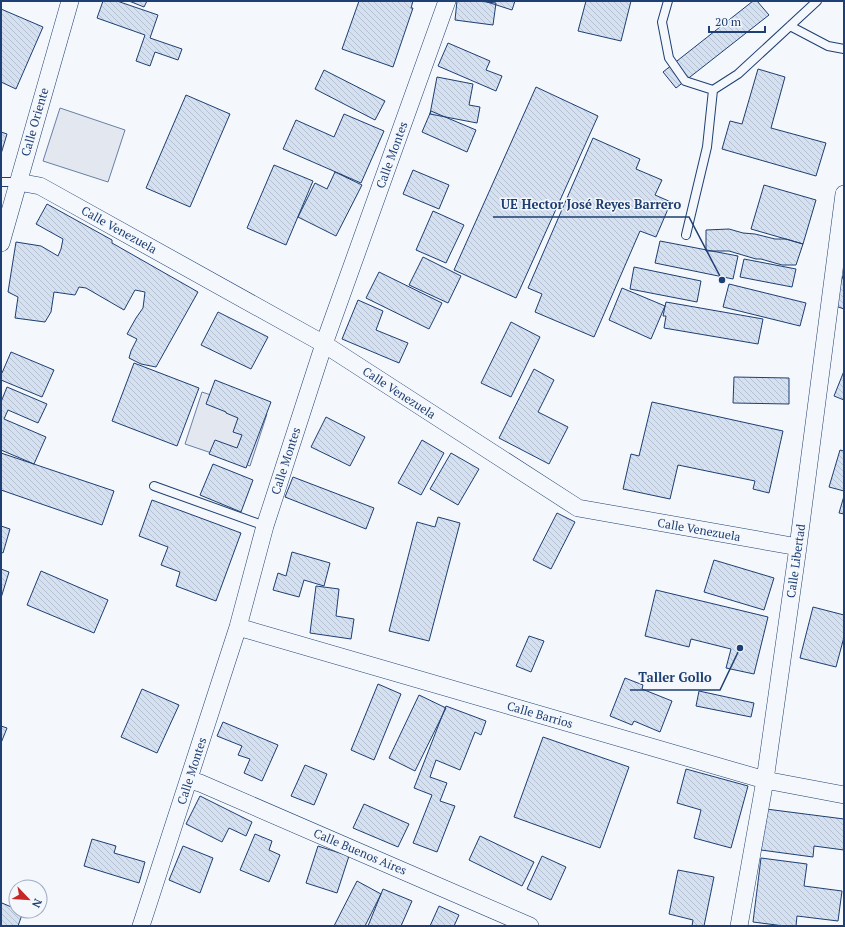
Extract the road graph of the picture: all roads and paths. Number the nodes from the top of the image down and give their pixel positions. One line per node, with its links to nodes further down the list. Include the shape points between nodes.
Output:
1 (70, 1): 9 (street, Calle Oriente)
2 (447, 1): 13 (street, Calle Montes)
3 (668, 1): 7 (lane, via 662,22 668,58 685,81)
4 (817, 1): 5 (lane)
5 (790, 26): 6 (lane, via 828,46); 7 (lane, via 738,74)
6 (844, 49)
7 (713, 90): 11 (lane, via 707,147)
8 (1, 182): 9 (lane)
9 (18, 182): 12 (street, Calle Oriente); 13 (street, Calle Venezuela, via 40,186)
10 (844, 194): 16 (street, Calle Libertad)
11 (686, 235)
12 (1, 243)
13 (324, 344): 15 (street, Calle Montes); 16 (street, Calle Venezuela, via 578,508)
14 (154, 486): 15 (lane)
15 (265, 526): 17 (street, Calle Montes)
16 (798, 547): 19 (street, Calle Libertad)
17 (238, 627): 18 (street, Calle Montes); 19 (street, Calle Barrios)
18 (189, 780): 21 (street, Calle Montes); 22 (street, Calle Buenos Aires)
19 (765, 780): 20 (street, Calle Barrios); 23 (street, Calle Libertad)
20 (844, 795)
21 (141, 926)
22 (530, 926)
23 (739, 926)

